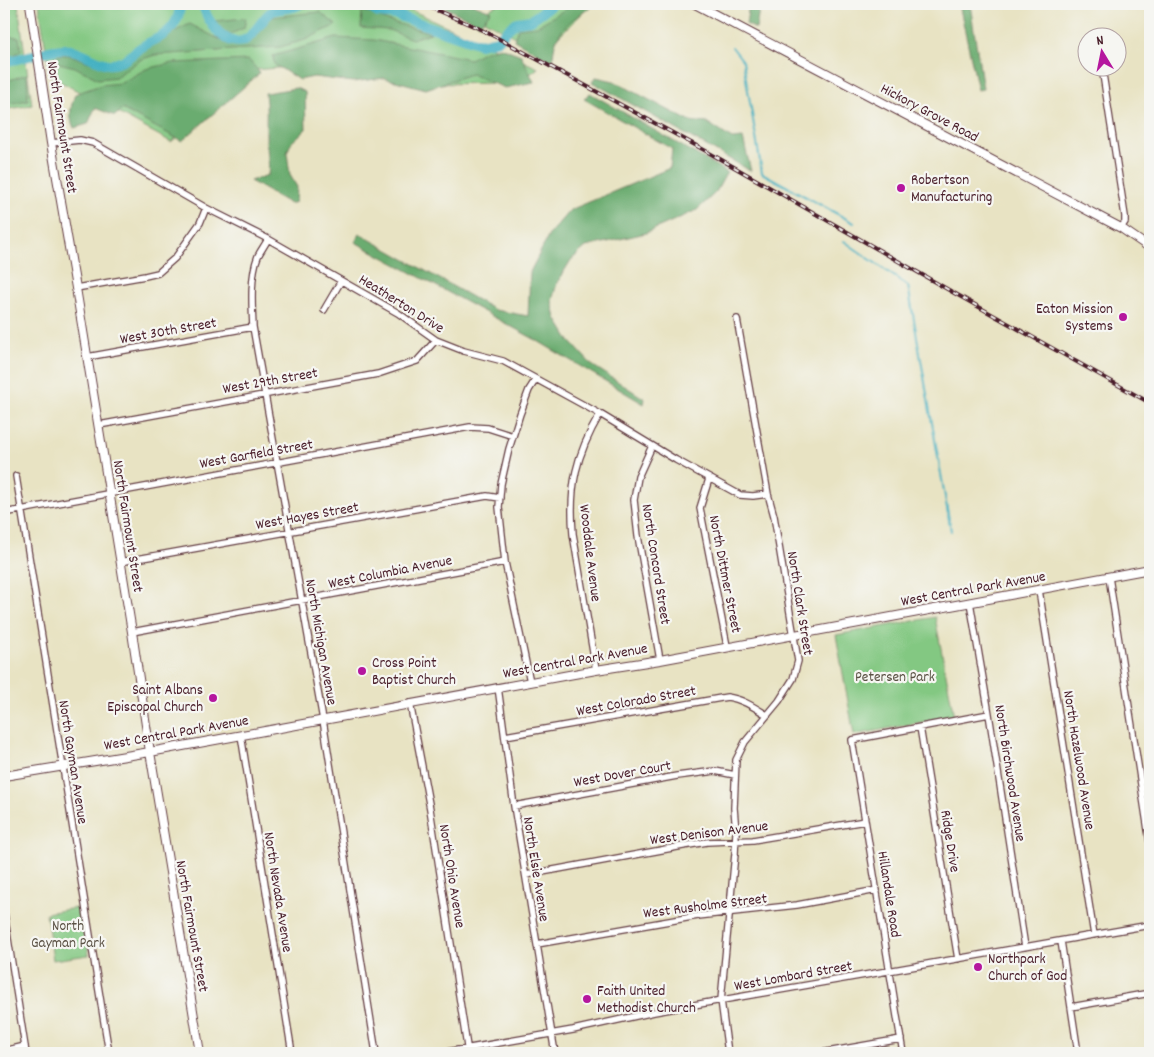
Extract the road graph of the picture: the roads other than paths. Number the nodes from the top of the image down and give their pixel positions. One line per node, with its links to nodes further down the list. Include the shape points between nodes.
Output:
1 (30, 4): 4 (street, North Fairmount Street)
2 (695, 4): 6 (street, Hickory Grove Road)
3 (1104, 78): 6 (street, via 1126,216)
4 (51, 143): 5 (street, Heatherton Drive, via 80,140 93,143); 10 (street, North Fairmount Street)
5 (206, 208): 7 (street, Heatherton Drive); 10 (street, via 200,223 175,258 158,272)
6 (1121, 228): 8 (street, Hickory Grove Road)
7 (268, 239): 9 (street, Heatherton Drive); 13 (street, North Michigan Avenue, via 255,270)
8 (1150, 248)
9 (341, 281): 11 (street); 14 (street, Heatherton Drive, via 398,313)
10 (76, 288): 15 (street, North Fairmount Street)
11 (324, 310)
12 (737, 319): 26 (street, North Clark Street)
13 (253, 327): 15 (street, West 30th Street); 17 (street, North Michigan Avenue)
14 (436, 340): 16 (street, Heatherton Drive, via 503,361); 17 (street, West 29th Street, via 417,361 402,367)
15 (87, 357): 19 (street, North Fairmount Street)
16 (536, 379): 18 (street, Heatherton Drive); 20 (street)
17 (265, 393): 19 (street, West 29th Street); 22 (street, North Michigan Avenue)
18 (600, 414): 21 (street, Heatherton Drive); 42 (street, Wooddale Avenue, via 577,464 571,511)
19 (99, 425): 25 (street, North Fairmount Street)
20 (513, 436): 22 (street, West Garfield Street, via 488,428 470,427); 27 (street)
21 (652, 446): 24 (street, Heatherton Drive); 41 (street, North Concord Street, via 638,477 634,507)
22 (277, 462): 25 (street, West Garfield Street); 30 (street, North Michigan Avenue)
23 (16, 476): 28 (street, North Gayman Avenue)
24 (709, 478): 26 (street, Heatherton Drive, via 740,496); 40 (street, North Dittmer Street, via 700,508)
25 (109, 493): 28 (street, West Garfield Street); 31 (street, North Fairmount Street)
26 (768, 494): 39 (street, North Clark Street)
27 (500, 498): 30 (street, West Hayes Street, via 487,496); 32 (street, via 501,536)
28 (22, 510): 29 (street, West Garfield Street); 53 (street, North Gayman Avenue)
29 (4, 513)
30 (289, 531): 31 (street, West Hayes Street); 36 (street, North Michigan Avenue)
31 (120, 562): 38 (street, North Fairmount Street)
32 (506, 562): 36 (street, West Columbia Avenue); 43 (street)
33 (1150, 569): 34 (street, West Central Park Avenue)
34 (1109, 577): 35 (street, West Central Park Avenue); 59 (street)
35 (1039, 590): 37 (street, West Central Park Avenue); 65 (street, North Hazelwood Avenue)
36 (302, 601): 38 (street, West Columbia Avenue); 48 (street, North Michigan Avenue)
37 (970, 602): 39 (street, West Central Park Avenue); 46 (street, North Birchwood Avenue)
38 (132, 632): 52 (street, North Fairmount Street)
39 (795, 634): 40 (street, West Central Park Avenue); 47 (street, North Clark Street, via 798,661 793,679)
40 (728, 646): 41 (street, West Central Park Avenue)
41 (660, 660): 42 (street, West Central Park Avenue)
42 (596, 670): 43 (street, West Central Park Avenue)
43 (530, 682): 44 (street, West Central Park Avenue)
44 (498, 687): 45 (street, West Central Park Avenue); 51 (street, North Elsie Avenue)
45 (410, 703): 48 (street, West Central Park Avenue); 80 (street, North Ohio Avenue, via 430,809)
46 (989, 714): 49 (street); 68 (street, North Birchwood Avenue)
47 (767, 716): 51 (street, West Colorado Street, via 746,702 727,697); 54 (street, North Clark Street, via 740,751)
48 (323, 720): 50 (street, West Central Park Avenue); 85 (street, North Michigan Avenue)
49 (920, 727): 57 (street, Hillandale Road, via 852,740); 69 (street, Ridge Drive)
50 (241, 735): 52 (street, West Central Park Avenue); 84 (street, North Nevada Avenue)
51 (505, 736): 56 (street, North Elsie Avenue)
52 (150, 752): 53 (street, West Central Park Avenue); 83 (street, North Fairmount Street)
53 (62, 766): 55 (street, West Central Park Avenue); 82 (street, North Gayman Avenue)
54 (734, 775): 56 (street, West Dover Court, via 715,771 677,776); 58 (street, North Clark Street)
55 (4, 776)
56 (514, 806): 60 (street, North Elsie Avenue)
57 (865, 821): 58 (street, West Denison Avenue); 61 (street, Hillandale Road)
58 (736, 842): 60 (street, West Denison Avenue, via 707,842); 63 (street, North Clark Street)
59 (1150, 843)
60 (526, 874): 67 (street, North Elsie Avenue)
61 (877, 890): 63 (street, West Rusholme Street); 72 (street, Hillandale Road)
62 (4, 913): 70 (street)
63 (730, 913): 67 (street, West Rusholme Street); 74 (street, North Clark Street)
64 (1150, 925): 65 (street, West Lombard Street)
65 (1094, 935): 66 (street, West Lombard Street)
66 (1061, 941): 68 (street, West Lombard Street); 75 (street)
67 (537, 944): 76 (street, North Elsie Avenue)
68 (1026, 947): 69 (street, West Lombard Street)
69 (958, 959): 72 (street, West Lombard Street)
70 (12, 962): 71 (street); 78 (street)
71 (4, 963)
72 (890, 971): 74 (street, West Lombard Street); 77 (street, Hillandale Road)
73 (1150, 993): 75 (street)
74 (720, 1000): 76 (street, West Lombard Street); 88 (street, North Clark Street)
75 (1071, 1007): 91 (street)
76 (552, 1033): 80 (street, West Lombard Street); 87 (street, North Elsie Avenue)
77 (900, 1039): 89 (street); 90 (street, Hillandale Road)
78 (25, 1046): 79 (street); 81 (street)
79 (4, 1050)
80 (467, 1051): 86 (street, West Lombard Street)
81 (26, 1053)
82 (109, 1053)
83 (200, 1053)
84 (292, 1053)
85 (376, 1053)
86 (441, 1053)
87 (555, 1053)
88 (728, 1053)
89 (821, 1053)
90 (903, 1053)
91 (1078, 1053)

